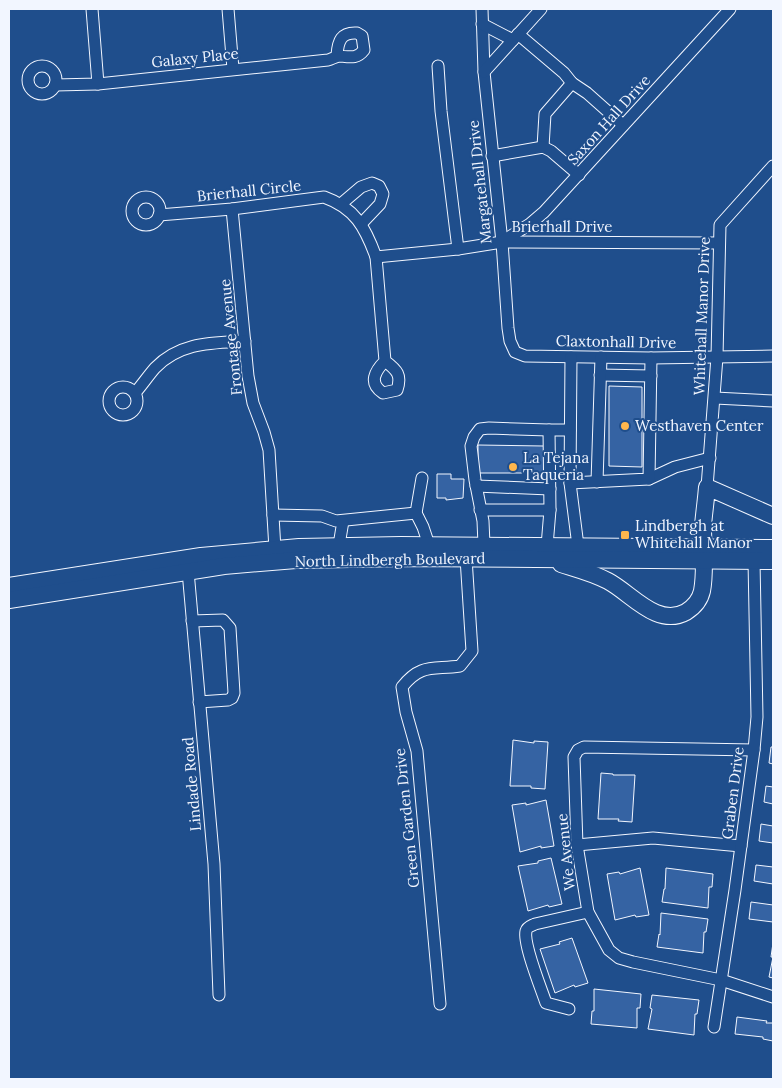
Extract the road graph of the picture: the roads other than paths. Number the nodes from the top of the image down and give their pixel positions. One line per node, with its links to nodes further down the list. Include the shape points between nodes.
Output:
1 (92, 9): 13 (street)
2 (228, 9): 10 (street)
3 (482, 9): 6 (street, Margatehall Drive)
4 (541, 9): 7 (street)
5 (730, 9): 15 (street, Saxon Hall Drive)
6 (482, 24): 7 (street); 11 (street, Margatehall Drive)
7 (516, 37): 11 (street); 12 (street, via 564,73)
8 (338, 55): 10 (street, Galaxy Place, via 328,60)
9 (438, 66): 26 (street)
10 (233, 69): 13 (street, Galaxy Place)
11 (484, 72): 17 (street, Margatehall Drive)
12 (572, 83): 15 (street); 16 (street, via 544,114)
13 (98, 84): 14 (street, Galaxy Place)
14 (55, 85)
15 (623, 125): 19 (street, Saxon Hall Drive)
16 (543, 147): 17 (street); 19 (street)
17 (492, 156): 24 (street, Margatehall Drive)
18 (773, 166): 25 (street, Whitehall Manor Drive, via 720,225)
19 (579, 175): 24 (street, Saxon Hall Drive, via 544,212)
20 (341, 204): 21 (street, Brierhall Circle, via 324,197); 23 (street, Brierhall Circle); 23 (street, via 361,187 372,183 379,186 383,194 380,204)
21 (232, 209): 22 (street, Brierhall Circle); 28 (street, Frontage Avenue)
22 (159, 215)
23 (361, 224): 27 (street, Brierhall Circle)
24 (502, 242): 25 (street, Brierhall Drive); 26 (street, Brierhall Drive); 29 (street, Margatehall Drive, via 508,328)
25 (719, 243): 33 (street, Whitehall Manor Drive)
26 (458, 249): 27 (street, Brierhall Drive)
27 (376, 257): 35 (street, Brierhall Circle)
28 (246, 341): 38 (street, via 201,343 179,350 158,365); 55 (street, Frontage Avenue, via 253,404 269,450)
29 (515, 352): 31 (street, Claxtonhall Drive, via 525,356)
30 (773, 356): 33 (street, Claxtonhall Drive)
31 (571, 357): 32 (street, Claxtonhall Drive); 42 (street)
32 (601, 357): 34 (street, Claxtonhall Drive); 36 (street)
33 (717, 357): 34 (street, Claxtonhall Drive); 39 (street, Whitehall Manor Drive)
34 (651, 358): 37 (street)
35 (385, 361)
36 (600, 375): 37 (street); 46 (street)
37 (651, 376): 45 (street)
38 (135, 393)
39 (715, 398): 40 (street); 43 (street, Whitehall Manor Drive)
40 (773, 401)
41 (549, 430): 42 (street); 48 (street, via 480,429 470,446); 50 (street)
42 (570, 430): 47 (street)
43 (710, 458): 45 (street, via 675,467); 49 (street, Whitehall Manor Drive)
44 (422, 478): 54 (street)
45 (649, 479): 46 (street)
46 (597, 482): 47 (street)
47 (570, 484): 51 (street)
48 (476, 486): 50 (street); 53 (street)
49 (707, 487): 56 (highway); 65 (highway)
50 (550, 489): 52 (street)
51 (572, 504): 52 (street); 61 (street)
52 (550, 508): 53 (street); 64 (street)
53 (480, 510): 60 (street)
54 (416, 513): 57 (street); 59 (street)
55 (273, 515): 57 (street, via 322,516); 63 (street, Frontage Avenue)
56 (773, 516)
57 (343, 521): 58 (street)
58 (339, 545): 59 (highway, North Lindbergh Boulevard); 63 (highway, North Lindbergh Boulevard)
59 (429, 545): 60 (highway, North Lindbergh Boulevard)
60 (484, 545): 64 (highway, North Lindbergh Boulevard)
61 (578, 546): 64 (highway, North Lindbergh Boulevard); 65 (highway, North Lindbergh Boulevard)
62 (773, 548): 65 (highway, North Lindbergh Boulevard)
63 (275, 549): 70 (highway, North Lindbergh Boulevard, via 201,556)
64 (547, 552): 65 (highway, North Lindbergh Boulevard); 65 (highway, via 598,576 648,609 666,616 680,615 699,600); 66 (highway, North Lindbergh Boulevard)
65 (704, 554): 67 (highway, North Lindbergh Boulevard)
66 (466, 558): 69 (highway, North Lindbergh Boulevard, via 296,560); 81 (street, Green Garden Drive, via 472,651 460,666 423,669 402,687 417,751)
67 (754, 561): 68 (highway, North Lindbergh Boulevard); 74 (street, Graben Drive, via 757,717)
68 (773, 561)
69 (188, 571): 71 (highway, North Lindbergh Boulevard); 72 (street, Lindade Road)
70 (9, 586)
71 (9, 600)
72 (192, 621): 73 (street, Lindade Road); 73 (street, via 223,620 230,628 232,698)
73 (199, 702): 79 (street, Lindade Road, via 214,864)
74 (754, 750): 75 (street, We Avenue, via 584,747 578,750 574,757); 76 (street, Graben Drive)
75 (577, 845): 76 (street, via 653,838); 77 (street, We Avenue)
76 (741, 846): 78 (street, Graben Drive)
77 (588, 912): 78 (street, We Avenue, via 609,950 619,958); 82 (street, via 535,924 526,932 546,1003)
78 (722, 980): 80 (street, We Avenue); 83 (street, Graben Drive)
79 (219, 995)
80 (773, 998)
81 (440, 1004)
82 (569, 1010)
83 (714, 1027)

